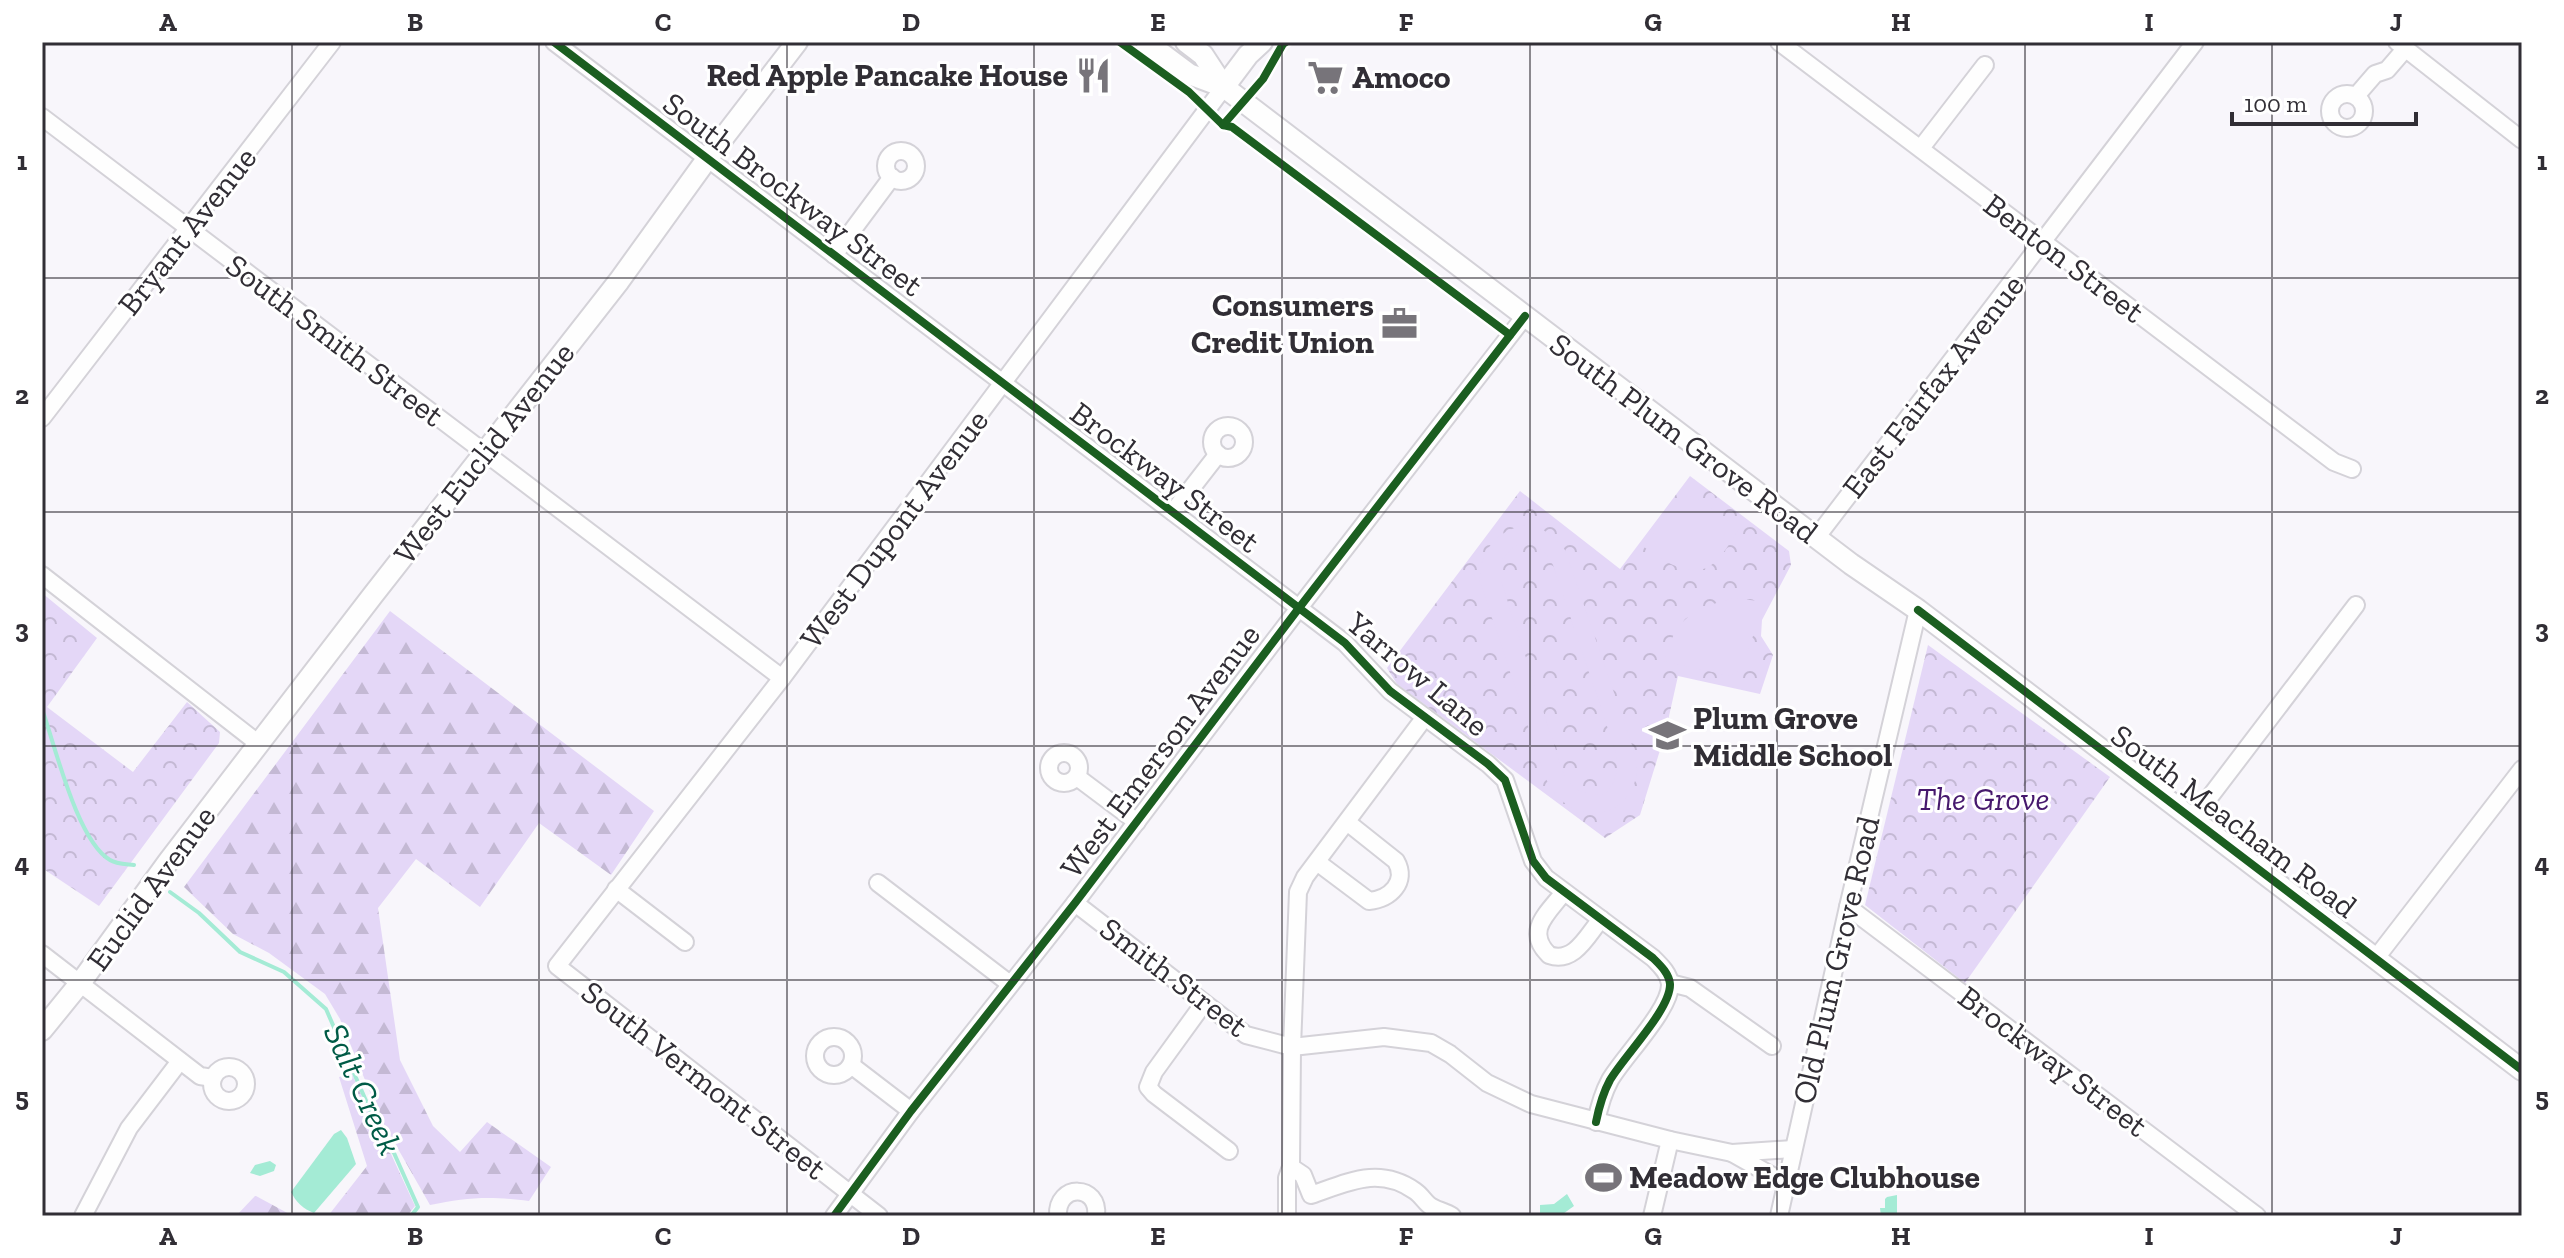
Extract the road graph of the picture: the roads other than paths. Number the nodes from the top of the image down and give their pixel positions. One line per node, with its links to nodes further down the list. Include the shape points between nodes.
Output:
1 (332, 42): 18 (street, Bryant Avenue)
2 (554, 42): 16 (street, South Brockway Street)
3 (797, 42): 16 (main road)
4 (1146, 42): 11 (main road, South Plum Grove Road, via 1189,74)
5 (1186, 42): 11 (main road, South Plum Grove Road, via 1203,55)
6 (1262, 42): 11 (main road)
7 (1779, 42): 15 (street, Benton Street)
8 (2195, 42): 19 (street, East Fairfax Avenue)
9 (2402, 45): 12 (street, via 2387,70 2375,74); 14 (street)
10 (1985, 65): 15 (street)
11 (1224, 87): 21 (main road, South Plum Grove Road); 22 (street, West Dupont Avenue)
12 (2356, 96)
13 (42, 117): 18 (street, South Smith Street)
14 (2520, 135)
15 (1921, 148): 19 (street, Benton Street)
16 (707, 159): 20 (street, South Brockway Street); 24 (main road, West Euclid Avenue)
17 (892, 177): 20 (street)
18 (189, 230): 23 (street, Bryant Avenue); 24 (street, South Smith Street)
19 (2042, 243): 26 (street, Benton Street, via 2334,462); 28 (street, East Fairfax Avenue)
20 (834, 255): 22 (street, South Brockway Street)
21 (1525, 316): 28 (main road, South Plum Grove Road); 31 (street, West Emerson Avenue)
22 (1003, 384): 27 (street, Brockway Street); 33 (street, West Dupont Avenue)
23 (42, 418)
24 (485, 453): 33 (street, South Smith Street); 35 (main road, West Euclid Avenue)
25 (1218, 454): 27 (street)
26 (2352, 469)
27 (1173, 512): 31 (street, Brockway Street)
28 (1816, 538): 32 (main road, South Plum Grove Road)
29 (42, 575): 35 (street)
30 (2356, 605): 38 (street)
31 (1299, 608): 34 (street, Yarrow Lane); 39 (street, West Emerson Avenue)
32 (1918, 610): 38 (main road, South Meacham Road); 46 (street, Old Plum Grove Road)
33 (782, 678): 43 (street, West Dupont Avenue)
34 (1425, 717): 40 (street); 44 (street, Yarrow Lane, via 1505,780 1533,861)
35 (259, 744): 52 (main road, Euclid Avenue)
36 (2522, 769): 50 (street)
37 (1077, 777): 39 (street)
38 (2193, 819): 50 (main road, South Meacham Road)
39 (1137, 822): 45 (street, West Emerson Avenue)
40 (1347, 822): 41 (street); 41 (street, via 1396,861 1399,883 1387,897 1369,901)
41 (1317, 862): 58 (street, via 1298,892)
42 (878, 883): 54 (street)
43 (616, 889): 48 (street); 51 (street, West Dupont Avenue)
44 (1564, 892): 47 (street, Yarrow Lane); 47 (street, via 1536,933 1549,955 1572,955)
45 (1075, 903): 54 (street, West Emerson Avenue); 55 (street, Smith Street)
46 (1848, 907): 66 (street, Old Plum Grove Road); 83 (street, Brockway Street)
47 (1601, 919): 53 (street, Yarrow Lane, via 1653,958)
48 (685, 942)
49 (42, 954): 52 (street)
50 (2376, 958): 61 (main road, South Meacham Road)
51 (557, 966): 71 (street, South Vermont Street)
52 (81, 982): 56 (main road, Euclid Avenue); 59 (street)
53 (1670, 983): 57 (street, via 1690,988); 64 (street, via 1666,1001 1610,1080)
54 (1010, 984): 63 (street, West Emerson Avenue)
55 (1204, 1003): 58 (street, Smith Street, via 1246,1035); 67 (street, via 1148,1087)
56 (42, 1030)
57 (1772, 1046)
58 (1292, 1047): 64 (street, Smith Street, via 1384,1037 1431,1043 1504,1092); 69 (street)
59 (180, 1061): 62 (street, via 200,1076); 75 (street, via 129,1128)
60 (851, 1065): 63 (street)
61 (2522, 1070)
62 (213, 1078)
63 (911, 1111): 71 (street, West Emerson Avenue)
64 (1596, 1122): 65 (street, Smith Street)
65 (1670, 1140): 68 (street, Smith Street); 81 (street)
66 (1793, 1149): 68 (street, Smith Street); 70 (street, Old Plum Grove Road)
67 (1229, 1151)
68 (1732, 1153): 70 (street, Smith Street)
69 (1291, 1167): 72 (street, via 1303,1175); 73 (street)
70 (1785, 1183): 82 (street, Old Plum Grove Road)
71 (851, 1193): 76 (street, West Emerson Avenue); 77 (street, South Vermont Street)
72 (1311, 1195): 73 (street); 74 (street, via 1362,1179 1386,1178 1416,1191)
73 (1287, 1211)
74 (1430, 1211): 80 (street)
75 (83, 1216)
76 (834, 1216)
77 (879, 1216)
78 (1058, 1216): 79 (street, via 1063,1197 1076,1191 1093,1199)
79 (1096, 1216)
80 (1452, 1216)
81 (1652, 1216)
82 (1779, 1216)
83 (2257, 1216)

